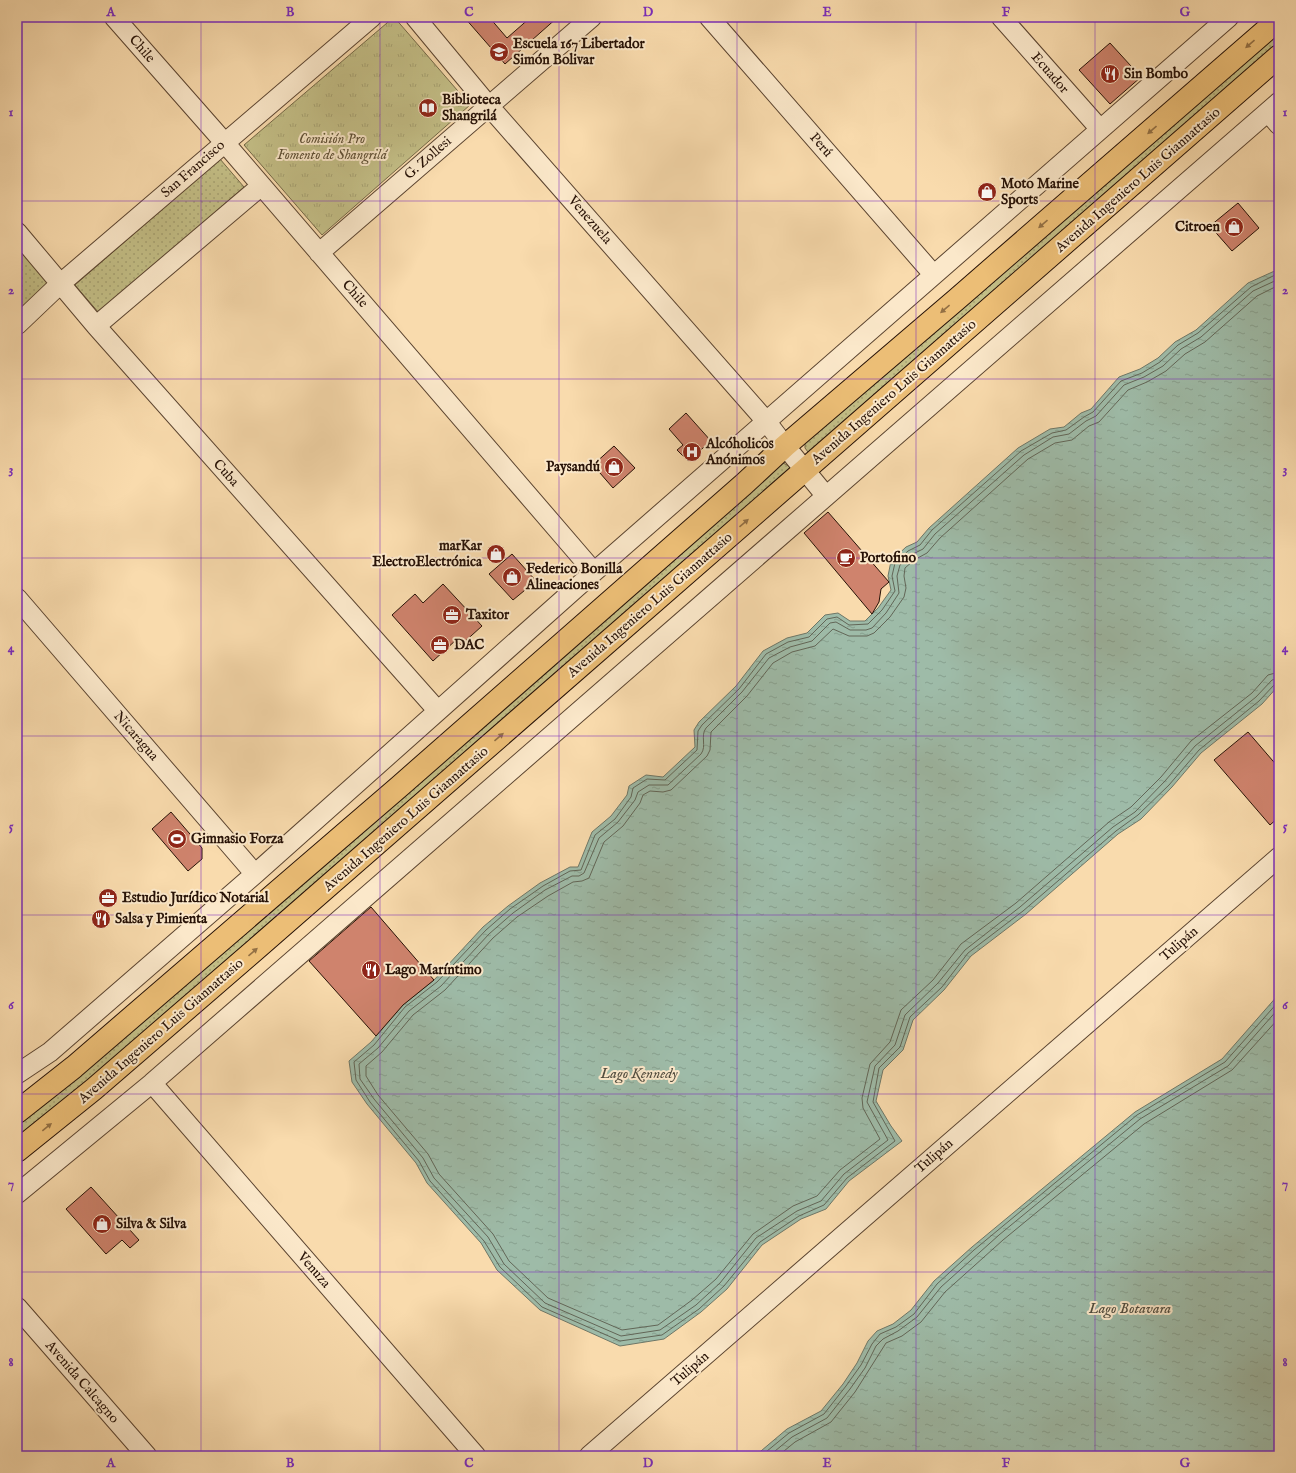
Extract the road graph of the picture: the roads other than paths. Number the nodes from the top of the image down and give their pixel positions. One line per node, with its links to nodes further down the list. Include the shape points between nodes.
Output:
1 (114, 17): 13 (street, Chile)
2 (372, 17): 13 (street, San Francisco)
3 (415, 17): 10 (street, Venezuela)
4 (592, 17): 10 (street, G. Zollesi)
5 (709, 17): 17 (street, Perú)
6 (1000, 17): 12 (street, Ecuador)
7 (1229, 17): 12 (street)
8 (1279, 18): 22 (main road, Avenida Ingeniero Luis Giannattasio, one-way to 22, via 963,294)
9 (1279, 56): 23 (main road, Avenida Ingeniero Luis Giannattasio)
10 (488, 105): 16 (street, G. Zollesi); 21 (street, Venezuela)
11 (1275, 113): 24 (street)
12 (1100, 129): 17 (street)
13 (224, 142): 14 (street, Chile); 18 (street, San Francisco)
14 (261, 186): 16 (street, Chile); 20 (street)
15 (17, 232): 18 (street, Cuba)
16 (319, 253): 25 (street, Chile)
17 (934, 274): 21 (street)
18 (60, 284): 19 (street, San Francisco); 20 (street, Cuba)
19 (17, 325)
20 (96, 326): 27 (street, Cuba)
21 (766, 421): 22 (street, Venezuela); 25 (street)
22 (784, 446): 23 (street, Venezuela); 32 (main road, Avenida Ingeniero Luis Giannattasio, via 400,786 74,1067)
23 (805, 470): 24 (street, Venezuela); 33 (main road, Avenida Ingeniero Luis Giannattasio, one-way to 23, via 94,1089 256,949)
24 (826, 496): 31 (street)
25 (594, 572): 27 (street)
26 (17, 598): 29 (street, Nicaragua)
27 (438, 711): 29 (street)
28 (1279, 857): 38 (street, Tulipán)
29 (255, 874): 30 (street, via 50,1052)
30 (17, 1074)
31 (152, 1083): 34 (street); 37 (street, Venuza)
32 (17, 1112)
33 (17, 1151)
34 (17, 1194)
35 (17, 1307): 36 (street, Avenida Calcagno)
36 (147, 1456)
37 (476, 1456)
38 (589, 1456)

